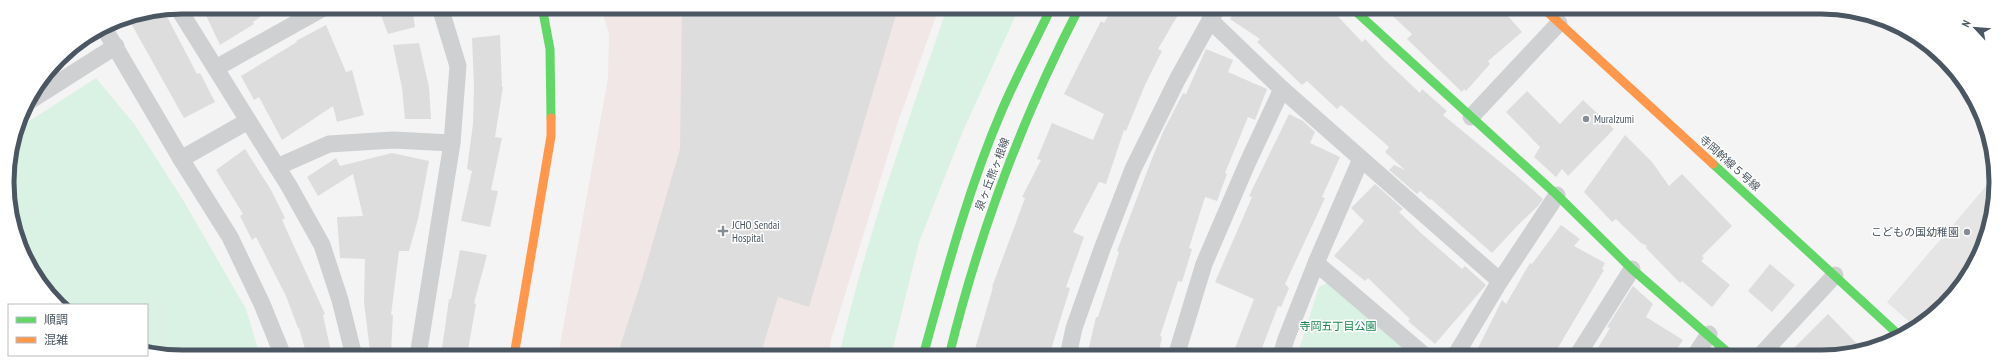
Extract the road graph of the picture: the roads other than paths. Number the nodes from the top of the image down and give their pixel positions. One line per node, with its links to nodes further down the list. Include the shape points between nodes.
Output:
1 (182, 14): 13 (street)
2 (312, 14): 13 (street)
3 (442, 14): 18 (street, via 458,66)
4 (543, 14): 32 (street, via 550,49 551,136)
5 (1048, 14): 33 (street, 泉ヶ丘熊ヶ根線, via 1002,110 975,180 952,250)
6 (1076, 14): 34 (street, 泉ヶ丘熊ヶ根線, via 1049,65 982,234)
7 (1213, 14): 14 (street); 35 (street, via 1133,169 1074,328)
8 (1359, 14): 16 (street)
9 (1549, 14): 10 (street, 寺岡幹線５号線)
10 (1559, 23): 16 (street); 25 (street, 寺岡幹線５号線)
11 (107, 32): 12 (street)
12 (116, 46): 15 (street); 19 (street)
13 (216, 68): 17 (street)
14 (1282, 89): 20 (street); 36 (street, via 1204,264)
15 (39, 95)
16 (1471, 117): 22 (street)
17 (248, 121): 19 (street); 21 (street)
18 (452, 143): 21 (street, via 393,140 329,144); 31 (street)
19 (181, 159): 29 (street, via 230,237)
20 (1361, 159): 23 (street); 26 (street)
21 (277, 167): 30 (street, via 322,245)
22 (1557, 195): 24 (street); 26 (street)
23 (1316, 263): 37 (street); 38 (street)
24 (1632, 269): 28 (street); 40 (street)
25 (1835, 275): 27 (street, 寺岡幹線５号線); 43 (street)
26 (1500, 281): 39 (street)
27 (1896, 332)
28 (1709, 334): 41 (street); 42 (street)
29 (281, 350)
30 (352, 350)
31 (419, 350)
32 (515, 350)
33 (925, 350)
34 (950, 350)
35 (1069, 350)
36 (1178, 350)
37 (1283, 350)
38 (1417, 350)
39 (1459, 350)
40 (1581, 350)
41 (1698, 350)
42 (1726, 350)
43 (1765, 350)

